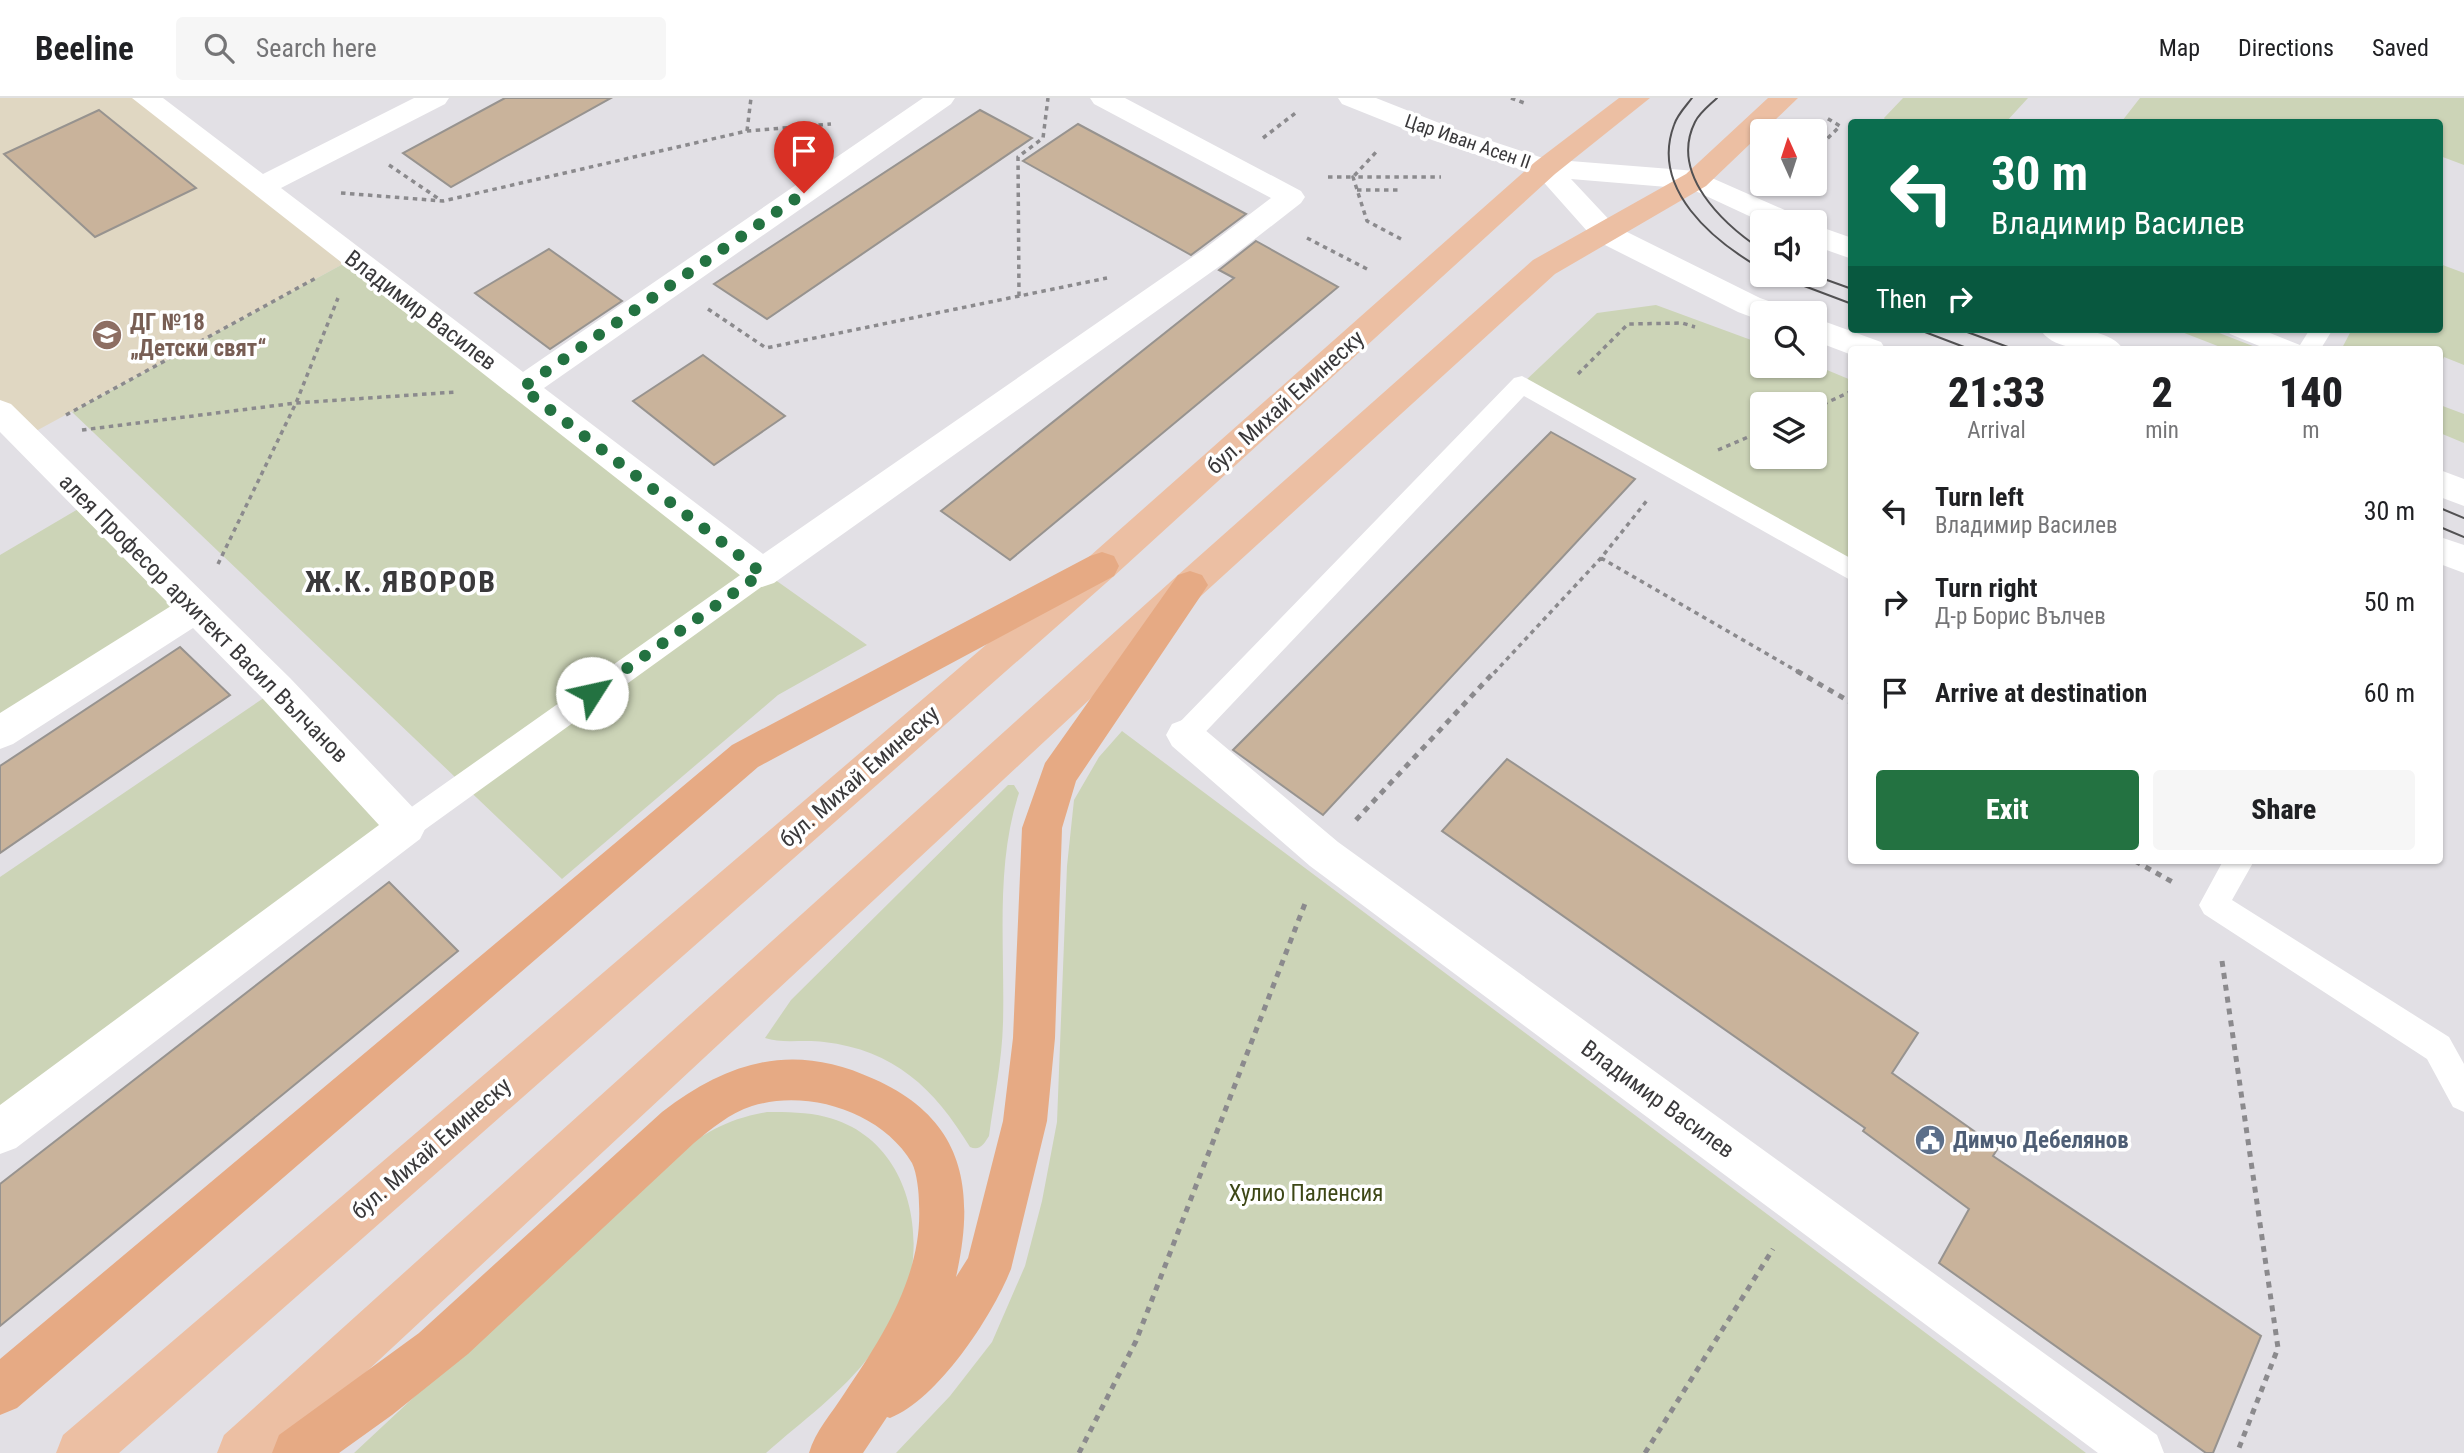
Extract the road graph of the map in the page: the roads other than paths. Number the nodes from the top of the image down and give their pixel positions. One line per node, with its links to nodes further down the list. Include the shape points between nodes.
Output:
1 (146, 98): 10 (street, Владимир Василев)
2 (435, 98): 10 (street)
3 (941, 98): 22 (street)
4 (1104, 98): 31 (street, via 1292,197)
5 (1352, 98): 8 (street, Цар Иван Асен II)
6 (1636, 98): 8 (main road, бул. Михай Еминеску)
7 (1784, 98): 9 (main road)
8 (1545, 168): 9 (street, Цар Иван Асен II); 12 (street); 29 (main road, бул. Михай Еминеску)
9 (1696, 180): 11 (street); 12 (main road)
10 (263, 186): 22 (street, Владимир Василев)
11 (1760, 210)
12 (1605, 233): 15 (street); 32 (main road, via 1544,267)
13 (1827, 239): 14 (street)
14 (1848, 247)
15 (1750, 305)
16 (2065, 333): 20 (street)
17 (2248, 333): 21 (lane)
18 (1827, 334): 19 (street)
19 (1860, 346)
20 (2098, 346)
21 (2281, 346)
22 (522, 388): 31 (street, Владимир Василев)
23 (0, 412): 24 (street, алея Професор архитект Васил Вълчанов)
24 (13, 444): 33 (street, алея Професор архитект Васил Вълчанов)
25 (2443, 484): 26 (street)
26 (2464, 493)
27 (2443, 551): 28 (street)
28 (2464, 559)
29 (1102, 566): 40 (highway, via 745,756); 41 (main road, бул. Михай Еминеску)
30 (1848, 569): 35 (lane, via 1522,384)
31 (762, 573): 36 (lane)
32 (1190, 585): 42 (main road); 44 (highway, via 1059,775 1048,801 1039,865 1034,1038 1025,1121 988,1269 945,1338)
33 (196, 608): 34 (street); 36 (street, алея Професор архитект Васил Вълчанов)
34 (0, 733)
35 (1185, 736): 45 (street, Владимир Василев, via 1324,854)
36 (406, 827): 39 (street)
37 (2237, 864): 38 (lane, via 2214,905 2438,1048)
38 (2464, 1096)
39 (0, 1132)
40 (0, 1391)
41 (81, 1453)
42 (243, 1453)
43 (297, 1453): 44 (highway, via 422,1361 666,1137 734,1092 790,1079 826,1083 897,1113 935,1161 942,1195 943,1226 936,1264 920,1310 897,1356)
44 (833, 1453)
45 (2139, 1453)

